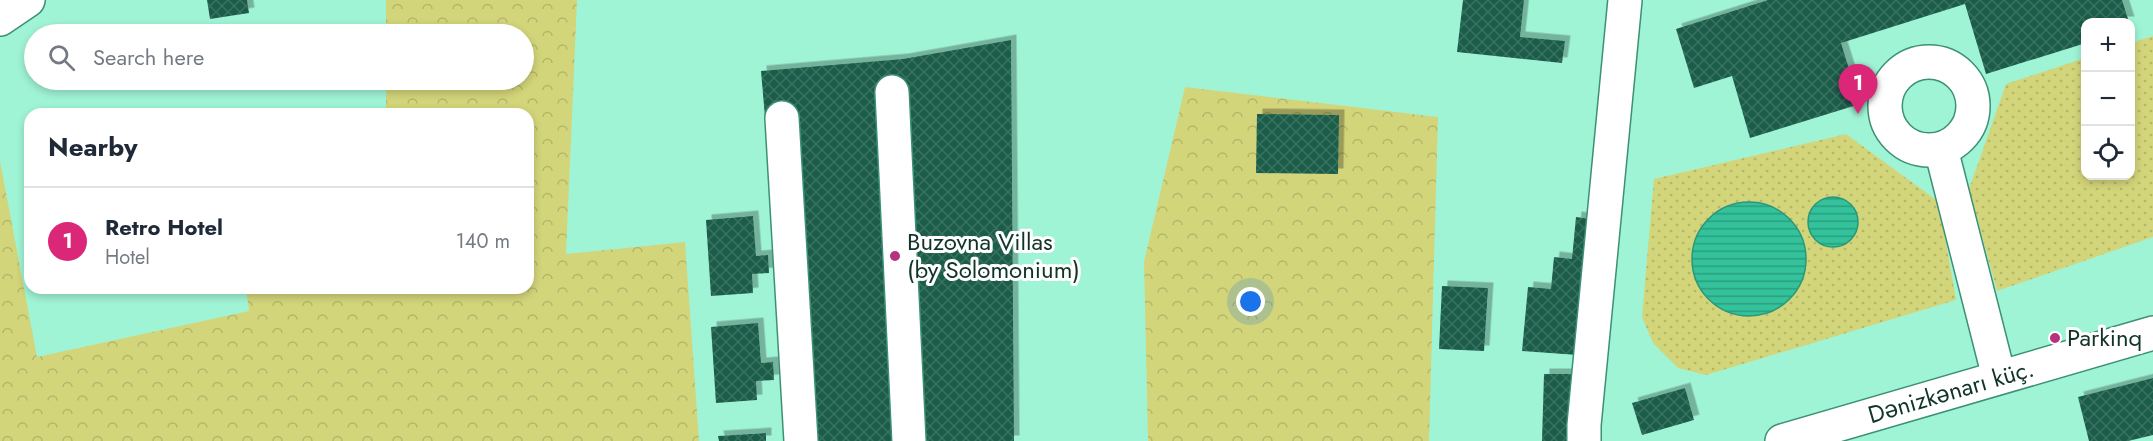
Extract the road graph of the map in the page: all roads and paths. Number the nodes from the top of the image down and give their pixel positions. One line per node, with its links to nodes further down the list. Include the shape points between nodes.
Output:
1 (28, 0): 3 (street)
2 (1625, 0): 11 (street)
3 (0, 19)
4 (892, 92): 10 (street)
5 (782, 118): 9 (street)
6 (1941, 149): 8 (street)
7 (2153, 333): 8 (street, Dənizkənarı küç.)
8 (1999, 377): 12 (street, Dənizkənarı küç.)
9 (801, 441)
10 (909, 441)
11 (1584, 441)
12 (1782, 441)

